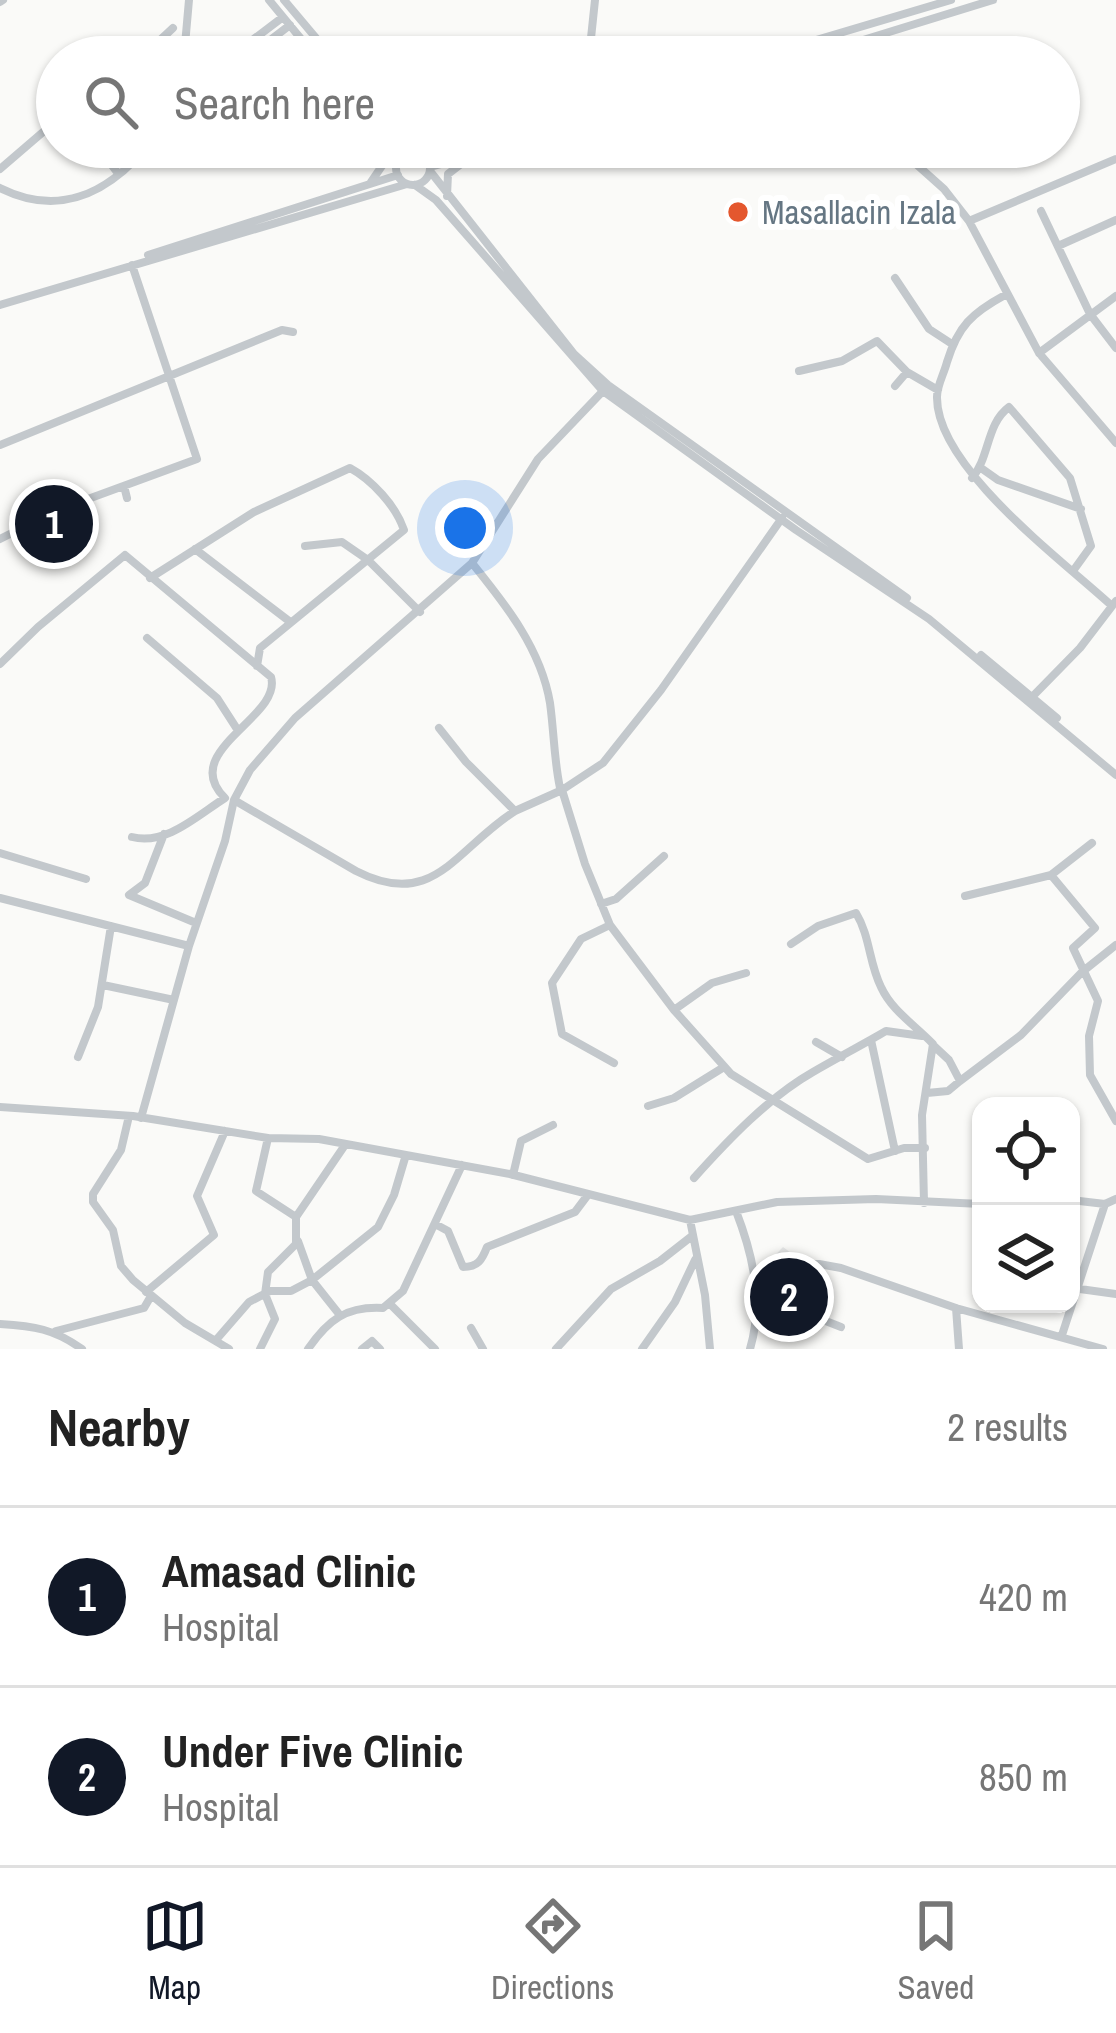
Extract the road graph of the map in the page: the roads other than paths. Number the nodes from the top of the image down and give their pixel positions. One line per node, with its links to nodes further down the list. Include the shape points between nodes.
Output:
1 (189, 0): 10 (street)
2 (269, 0): 7 (street)
3 (284, 0): 14 (street)
4 (595, 0): 15 (street)
5 (951, 0): 16 (street)
6 (993, 0): 17 (street)
7 (286, 21): 11 (street); 12 (street); 13 (street)
8 (172, 28): 9 (street)
9 (166, 36)
10 (186, 36)
11 (263, 36)
12 (270, 36)
13 (298, 36)
14 (314, 36)
15 (591, 36)
16 (830, 36)
17 (876, 36)
18 (36, 138): 28 (street)
19 (1116, 160): 36 (street)
20 (114, 168): 29 (street)
21 (122, 168): 29 (street)
22 (380, 168): 31 (street)
23 (399, 168): 30 (street)
24 (428, 168): 32 (street, via 425,180)
25 (429, 168): 34 (street)
26 (456, 168): 34 (street)
27 (920, 168): 36 (street)
28 (0, 169)
29 (117, 172): 33 (street, via 53,205)
30 (398, 175): 31 (street); 32 (street)
31 (370, 183): 44 (street)
32 (411, 184): 40 (street); 54 (street, via 436,200)
33 (0, 188)
34 (447, 197): 54 (street)
35 (1041, 211): 39 (street)
36 (969, 221): 42 (street)
37 (1112, 222): 38 (street); 39 (street)
38 (1116, 240)
39 (1058, 246): 45 (street)
40 (132, 265): 44 (street); 52 (street)
41 (895, 278): 47 (street, via 929,328)
42 (1005, 295): 47 (street, via 970,314); 49 (street)
43 (1116, 296): 45 (street)
44 (0, 303)
45 (1090, 314): 48 (street); 49 (street)
46 (293, 332): 52 (street)
47 (952, 344): 55 (street)
48 (1116, 348)
49 (1039, 353): 56 (street)
50 (799, 371): 51 (street, via 842,361 877,341)
51 (907, 372): 53 (street); 55 (street)
52 (171, 375): 57 (street); 60 (street, via 197,459)
53 (895, 386)
54 (606, 388): 63 (street); 68 (street, via 538,459)
55 (938, 389): 59 (street, via 945,432)
56 (1116, 442)
57 (0, 445)
58 (981, 468): 59 (street); 62 (street); 62 (street, via 994,424 1009,407 1070,478)
59 (972, 478): 69 (street)
60 (124, 486): 61 (street); 64 (street)
61 (127, 498)
62 (1081, 509): 69 (street, via 1091,545)
63 (783, 516): 77 (street); 80 (street, via 929,619); 81 (street, via 602,763)
64 (0, 539)
65 (305, 547): 67 (street, via 342,542)
66 (195, 549): 67 (street, via 350,468 397,512 404,530); 70 (street); 73 (street)
67 (368, 560): 72 (street); 73 (street)
68 (472, 563): 72 (street); 81 (street, via 529,640 550,700)
69 (1073, 571): 71 (street)
70 (151, 578): 75 (street, via 125,555); 76 (street)
71 (1114, 604): 77 (street)
72 (419, 612): 82 (street, via 277,736)
73 (290, 621): 76 (street, via 260,648)
74 (147, 638): 79 (street, via 217,698)
75 (0, 664)
76 (257, 666): 79 (street, via 274,687)
77 (1033, 696): 80 (street)
78 (439, 728): 83 (street)
79 (237, 730): 84 (street, via 212,768 225,798)
80 (1116, 773)
81 (561, 789): 83 (street); 93 (street)
82 (234, 800): 83 (street, via 356,871 403,886 439,874); 94 (street)
83 (515, 811)
84 (164, 833): 85 (street); 94 (street, via 146,883 129,895)
85 (132, 837)
86 (1092, 844): 89 (street)
87 (0, 853): 90 (street)
88 (664, 856): 93 (street)
89 (1052, 874): 91 (street); 100 (street, via 1095,928 1073,947)
90 (86, 879)
91 (965, 896)
92 (0, 898): 96 (street)
93 (601, 904): 95 (street)
94 (196, 923): 99 (street)
95 (610, 925): 104 (street); 111 (street, via 581,939 552,983 562,1034)
96 (111, 926): 99 (street); 102 (street)
97 (791, 944): 105 (street, via 856,914 882,990)
98 (1116, 945): 100 (street)
99 (189, 946): 103 (street)
100 (1082, 971): 113 (street, via 1037,1020); 120 (street, via 1098,1001 1090,1076)
101 (746, 973): 104 (street, via 712,983)
102 (103, 985): 103 (street); 109 (street)
103 (174, 1000): 119 (street)
104 (674, 1010): 112 (street)
105 (925, 1036): 106 (street, via 886,1031); 108 (street)
106 (871, 1040): 110 (street); 126 (street)
107 (816, 1042): 110 (street)
108 (933, 1045): 113 (street); 114 (street)
109 (78, 1057)
110 (844, 1058): 115 (street)
111 (614, 1064)
112 (724, 1067): 115 (street); 116 (street)
113 (960, 1081): 114 (street)
114 (927, 1093): 125 (street)
115 (773, 1100): 126 (street, via 868,1159); 130 (street)
116 (648, 1106)
117 (0, 1108): 118 (street)
118 (129, 1116): 119 (street); 147 (street, via 122,1150 93,1194 121,1266)
119 (141, 1118): 122 (street)
120 (1116, 1121)
121 (553, 1125): 129 (street, via 520,1141)
122 (225, 1131): 123 (street); 147 (street, via 197,1196 214,1235)
123 (268, 1138): 124 (street); 138 (street, via 256,1191)
124 (345, 1145): 127 (street); 138 (street)
125 (925, 1148): 126 (street); 134 (street)
126 (895, 1151)
127 (405, 1158): 128 (street); 145 (street, via 378,1227)
128 (462, 1166): 129 (street); 140 (street)
129 (513, 1175): 131 (street)
130 (694, 1178)
131 (587, 1196): 139 (street); 140 (street, via 575,1212 487,1246 472,1267 463,1267 448,1231)
132 (1116, 1199): 136 (street)
133 (1080, 1201): 136 (street)
134 (924, 1203): 135 (street); 137 (street, via 800,1201)
135 (972, 1204)
136 (1106, 1204): 146 (street)
137 (736, 1210): 139 (street); 144 (street)
138 (296, 1217): 141 (street)
139 (690, 1220): 142 (street)
140 (435, 1224): 150 (street)
141 (295, 1234): 145 (street); 148 (street, via 296,1244 268,1272)
142 (692, 1236): 143 (street); 170 (street, via 611,1289)
143 (695, 1258): 171 (street); 172 (street)
144 (754, 1276): 151 (street, via 819,1264); 154 (street)
145 (312, 1280): 148 (street); 153 (street)
146 (1080, 1289): 149 (street)
147 (149, 1294): 158 (street, via 145,1308); 160 (street)
148 (266, 1294): 160 (street, via 237,1312); 165 (street, via 275,1319)
149 (1116, 1294)
150 (390, 1304): 153 (street); 168 (street)
151 (956, 1308): 159 (street); 174 (street)
152 (1071, 1313): 159 (street)
153 (339, 1314): 162 (street)
154 (756, 1321): 156 (street, via 813,1316); 173 (street)
155 (0, 1324): 158 (street)
156 (841, 1327)
157 (471, 1328): 169 (street)
158 (56, 1331): 163 (street)
159 (1062, 1335): 161 (street)
160 (215, 1340): 164 (street)
161 (1086, 1346): 175 (street)
162 (313, 1347)
163 (82, 1349)
164 (229, 1349)
165 (260, 1349)
166 (362, 1349): 167 (street, via 371,1341)
167 (380, 1349)
168 (435, 1349)
169 (484, 1349)
170 (556, 1349)
171 (642, 1349)
172 (710, 1349)
173 (750, 1349)
174 (959, 1349)
175 (1102, 1349)

